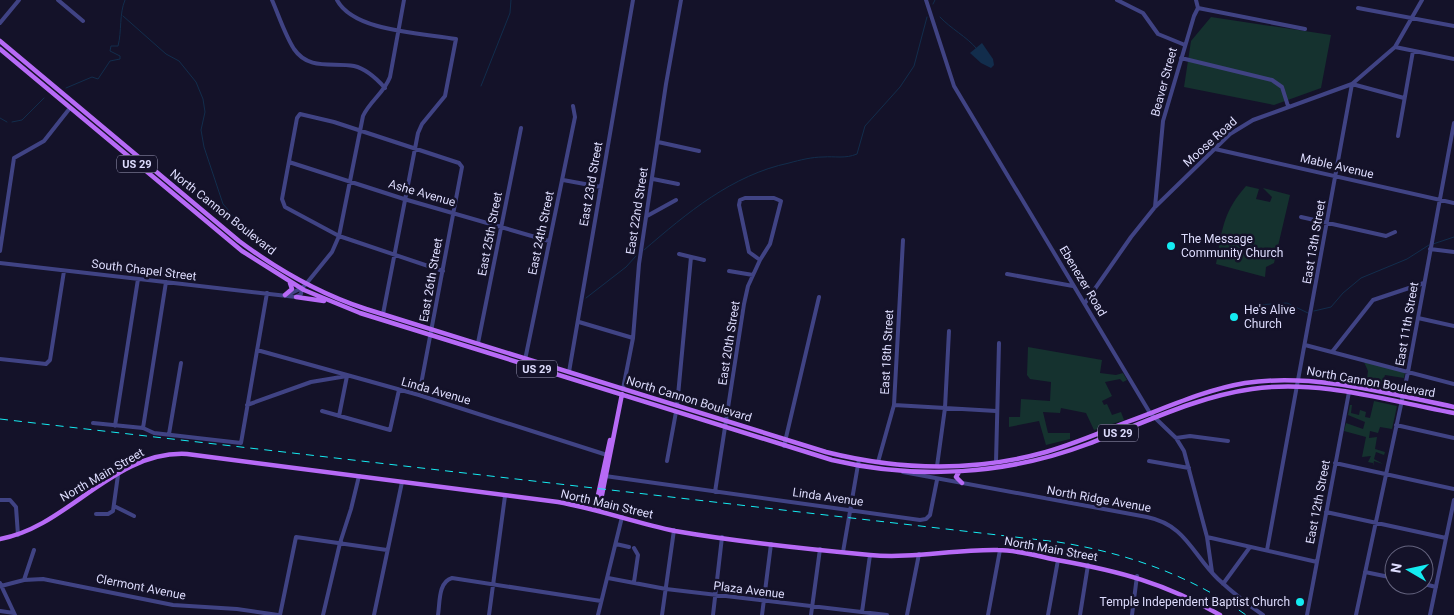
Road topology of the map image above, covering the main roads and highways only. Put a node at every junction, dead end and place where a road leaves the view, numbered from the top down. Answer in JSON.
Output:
{"nodes":[{"id":1,"x":0,"y":41,"type":"edge"},
{"id":2,"x":0,"y":49,"type":"edge"},
{"id":3,"x":289,"y":282,"type":"junction"},
{"id":4,"x":285,"y":295,"type":"road end"},
{"id":5,"x":296,"y":297,"type":"road end"},
{"id":6,"x":336,"y":304,"type":"junction"},
{"id":7,"x":623,"y":389,"type":"junction"},
{"id":8,"x":622,"y":395,"type":"junction"},
{"id":9,"x":1454,"y":407,"type":"edge"},
{"id":10,"x":1454,"y":413,"type":"edge"},
{"id":11,"x":608,"y":455,"type":"junction"},
{"id":12,"x":959,"y":472,"type":"junction"},
{"id":13,"x":962,"y":484,"type":"road end"},
{"id":14,"x":597,"y":510,"type":"junction"},
{"id":15,"x":0,"y":539,"type":"edge"},
{"id":16,"x":1220,"y":615,"type":"edge"}],
"edges":[{"from":1,"to":7,"type":"main road","name":"North Cannon Boulevard","number":"US 29"},
{"from":2,"to":3,"type":"main road","name":"North Cannon Boulevard","number":"US 29"},
{"from":3,"to":4,"type":"main road"},
{"from":3,"to":6,"type":"main road","name":"North Cannon Boulevard","number":"US 29"},
{"from":5,"to":6,"type":"main road"},
{"from":6,"to":8,"type":"main road","name":"North Cannon Boulevard","number":"US 29"},
{"from":7,"to":8,"type":"main road","name":"East 22nd Street"},
{"from":7,"to":9,"type":"main road","name":"North Cannon Boulevard","number":"US 29"},
{"from":8,"to":11,"type":"main road","name":"East 22nd Street"},
{"from":8,"to":12,"type":"main road","name":"North Cannon Boulevard","number":"US 29"},
{"from":10,"to":12,"type":"main road","name":"North Cannon Boulevard","number":"US 29"},
{"from":11,"to":14,"type":"main road","name":"East 22nd Street"},
{"from":11,"to":14,"type":"main road","name":"East 22nd Street"},
{"from":12,"to":13,"type":"main road"},
{"from":14,"to":15,"type":"main road","name":"North Main Street"},
{"from":14,"to":16,"type":"main road","name":"North Main Street"}]}
